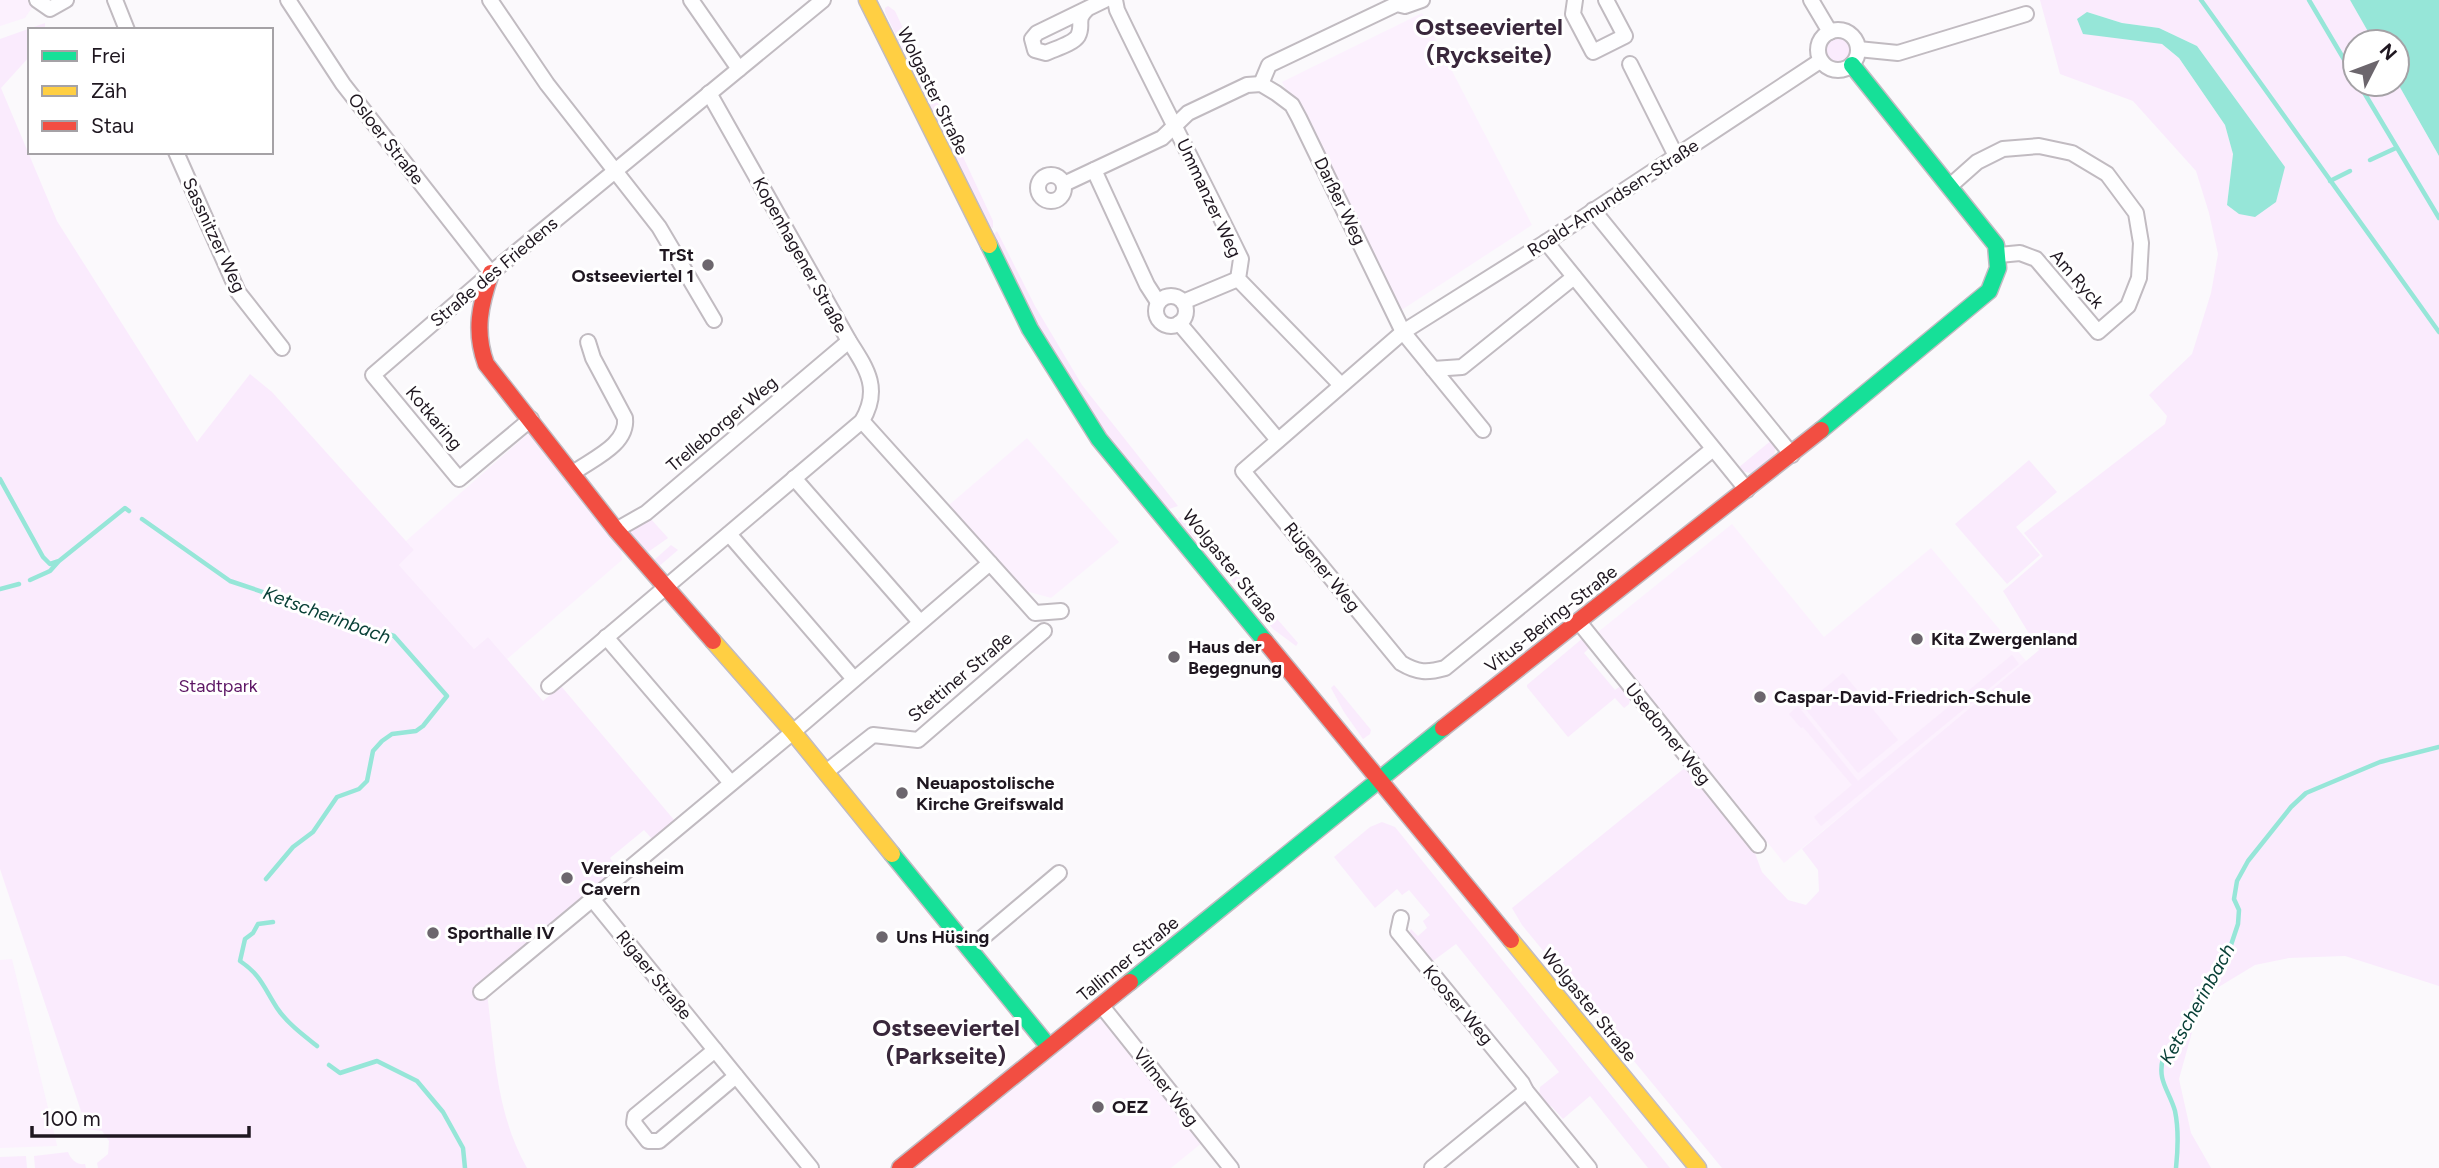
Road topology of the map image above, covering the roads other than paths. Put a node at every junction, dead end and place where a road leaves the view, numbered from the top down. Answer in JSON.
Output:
{"nodes":[{"id":1,"x":37,"y":0,"type":"edge"},
{"id":2,"x":66,"y":0,"type":"edge"},
{"id":3,"x":115,"y":0,"type":"edge"},
{"id":4,"x":288,"y":0,"type":"edge"},
{"id":5,"x":490,"y":0,"type":"edge"},
{"id":6,"x":691,"y":0,"type":"edge"},
{"id":7,"x":823,"y":0,"type":"edge"},
{"id":8,"x":867,"y":0,"type":"edge"},
{"id":9,"x":1105,"y":0,"type":"edge"},
{"id":10,"x":1115,"y":0,"type":"edge"},
{"id":11,"x":1422,"y":0,"type":"edge"},
{"id":12,"x":1575,"y":0,"type":"edge"},
{"id":13,"x":1606,"y":0,"type":"edge"},
{"id":14,"x":1811,"y":0,"type":"edge"},
{"id":15,"x":1397,"y":2,"type":"edge"},
{"id":16,"x":1087,"y":9,"type":"dead end"},
{"id":17,"x":2026,"y":14,"type":"dead end"},
{"id":18,"x":126,"y":28,"type":"edge"},
{"id":19,"x":1830,"y":32,"type":"junction"},
{"id":20,"x":1858,"y":49,"type":"junction"},
{"id":21,"x":1821,"y":61,"type":"junction"},
{"id":22,"x":1630,"y":64,"type":"dead end"},
{"id":23,"x":1852,"y":65,"type":"junction"},
{"id":24,"x":738,"y":69,"type":"junction"},
{"id":25,"x":1261,"y":85,"type":"junction"},
{"id":26,"x":709,"y":93,"type":"junction"},
{"id":27,"x":1175,"y":126,"type":"junction"},
{"id":28,"x":177,"y":154,"type":"edge"},
{"id":29,"x":1676,"y":156,"type":"junction"},
{"id":30,"x":616,"y":170,"type":"junction"},
{"id":31,"x":1094,"y":170,"type":"junction"},
{"id":32,"x":1064,"y":184,"type":"dead end"},
{"id":33,"x":1950,"y":186,"type":"junction"},
{"id":34,"x":1593,"y":210,"type":"junction"},
{"id":35,"x":1546,"y":242,"type":"junction"},
{"id":36,"x":1999,"y":255,"type":"junction"},
{"id":37,"x":491,"y":273,"type":"junction"},
{"id":38,"x":1574,"y":277,"type":"junction"},
{"id":39,"x":1238,"y":279,"type":"junction"},
{"id":40,"x":1158,"y":302,"type":"junction"},
{"id":41,"x":1183,"y":302,"type":"junction"},
{"id":42,"x":714,"y":320,"type":"dead end"},
{"id":43,"x":1180,"y":323,"type":"junction"},
{"id":44,"x":1403,"y":332,"type":"junction"},
{"id":45,"x":849,"y":341,"type":"junction"},
{"id":46,"x":588,"y":342,"type":"dead end"},
{"id":47,"x":282,"y":348,"type":"dead end"},
{"id":48,"x":1433,"y":369,"type":"junction"},
{"id":49,"x":373,"y":375,"type":"joint"},
{"id":50,"x":1341,"y":385,"type":"junction"},
{"id":51,"x":531,"y":419,"type":"junction"},
{"id":52,"x":862,"y":421,"type":"junction"},
{"id":53,"x":1483,"y":430,"type":"dead end"},
{"id":54,"x":1278,"y":440,"type":"junction"},
{"id":55,"x":1713,"y":449,"type":"junction"},
{"id":56,"x":1792,"y":455,"type":"junction"},
{"id":57,"x":1243,"y":471,"type":"joint"},
{"id":58,"x":573,"y":473,"type":"junction"},
{"id":59,"x":794,"y":478,"type":"junction"},
{"id":60,"x":1747,"y":489,"type":"junction"},
{"id":61,"x":616,"y":530,"type":"junction"},
{"id":62,"x":729,"y":534,"type":"junction"},
{"id":63,"x":990,"y":563,"type":"junction"},
{"id":64,"x":666,"y":587,"type":"junction"},
{"id":65,"x":1061,"y":611,"type":"dead end"},
{"id":66,"x":920,"y":622,"type":"junction"},
{"id":67,"x":1579,"y":622,"type":"junction"},
{"id":68,"x":1044,"y":631,"type":"dead end"},
{"id":69,"x":606,"y":637,"type":"junction"},
{"id":70,"x":1401,"y":663,"type":"joint"},
{"id":71,"x":854,"y":679,"type":"junction"},
{"id":72,"x":549,"y":686,"type":"dead end"},
{"id":73,"x":793,"y":732,"type":"junction"},
{"id":74,"x":826,"y":772,"type":"junction"},
{"id":75,"x":1378,"y":779,"type":"junction"},
{"id":76,"x":731,"y":783,"type":"junction"},
{"id":77,"x":1758,"y":845,"type":"dead end"},
{"id":78,"x":1059,"y":873,"type":"dead end"},
{"id":79,"x":593,"y":900,"type":"junction"},
{"id":80,"x":1401,"y":918,"type":"dead end"},
{"id":81,"x":970,"y":949,"type":"junction"},
{"id":82,"x":481,"y":992,"type":"dead end"},
{"id":83,"x":1101,"y":1005,"type":"junction"},
{"id":84,"x":1049,"y":1047,"type":"junction"},
{"id":85,"x":715,"y":1050,"type":"junction"},
{"id":86,"x":736,"y":1076,"type":"junction"},
{"id":87,"x":1526,"y":1091,"type":"junction"},
{"id":88,"x":811,"y":1168,"type":"edge"},
{"id":89,"x":900,"y":1168,"type":"edge"},
{"id":90,"x":1231,"y":1168,"type":"edge"},
{"id":91,"x":1432,"y":1168,"type":"edge"},
{"id":92,"x":1589,"y":1168,"type":"edge"},
{"id":93,"x":1698,"y":1168,"type":"edge"}],
"edges":[{"from":1,"to":2,"type":"street"},
{"from":3,"to":18,"type":"street"},
{"from":4,"to":37,"type":"street","name":"Osloer Straße"},
{"from":5,"to":30,"type":"street"},
{"from":6,"to":24,"type":"street"},
{"from":7,"to":24,"type":"street","name":"Straße des Friedens"},
{"from":8,"to":75,"type":"street","name":"Wolgaster Straße"},
{"from":9,"to":16,"type":"street"},
{"from":10,"to":27,"type":"street"},
{"from":11,"to":15,"type":"street"},
{"from":12,"to":13,"type":"street"},
{"from":14,"to":19,"type":"street"},
{"from":15,"to":25,"type":"street"},
{"from":17,"to":20,"type":"street"},
{"from":19,"to":20,"type":"street"},
{"from":19,"to":21,"type":"street"},
{"from":20,"to":23,"type":"street"},
{"from":21,"to":23,"type":"street"},
{"from":21,"to":29,"type":"street","name":"Roald-Amundsen-Straße"},
{"from":22,"to":29,"type":"street"},
{"from":23,"to":33,"type":"street"},
{"from":24,"to":26,"type":"street","name":"Straße des Friedens"},
{"from":25,"to":27,"type":"street"},
{"from":25,"to":44,"type":"street","name":"Darßer Weg"},
{"from":26,"to":30,"type":"street","name":"Straße des Friedens"},
{"from":26,"to":45,"type":"street","name":"Kopenhagener Straße"},
{"from":27,"to":31,"type":"street","name":"Ummanzer Weg"},
{"from":27,"to":39,"type":"street","name":"Ummanzer Weg"},
{"from":28,"to":47,"type":"street","name":"Sassnitzer Weg"},
{"from":29,"to":34,"type":"street","name":"Roald-Amundsen-Straße"},
{"from":30,"to":37,"type":"street","name":"Straße des Friedens"},
{"from":30,"to":42,"type":"street"},
{"from":31,"to":32,"type":"street","name":"Ummanzer Weg"},
{"from":31,"to":40,"type":"street"},
{"from":33,"to":36,"type":"street"},
{"from":33,"to":36,"type":"street","name":"Am Ryck"},
{"from":34,"to":35,"type":"street","name":"Roald-Amundsen-Straße"},
{"from":34,"to":56,"type":"street"},
{"from":35,"to":38,"type":"street"},
{"from":35,"to":44,"type":"street","name":"Roald-Amundsen-Straße"},
{"from":36,"to":56,"type":"street","name":"Vitus-Bering-Straße"},
{"from":37,"to":49,"type":"street","name":"Straße des Friedens"},
{"from":37,"to":51,"type":"street"},
{"from":38,"to":48,"type":"street"},
{"from":38,"to":55,"type":"street"},
{"from":39,"to":41,"type":"street","name":"Ummanzer Weg"},
{"from":39,"to":50,"type":"street","name":"Ummanzer Weg"},
{"from":40,"to":41,"type":"street","name":"Ummanzer Weg"},
{"from":40,"to":43,"type":"street"},
{"from":41,"to":43,"type":"street"},
{"from":43,"to":54,"type":"street"},
{"from":44,"to":48,"type":"street"},
{"from":44,"to":50,"type":"street","name":"Roald-Amundsen-Straße"},
{"from":45,"to":52,"type":"street","name":"Kopenhagener Straße"},
{"from":45,"to":61,"type":"street","name":"Trelleborger Weg"},
{"from":46,"to":58,"type":"street"},
{"from":48,"to":53,"type":"street"},
{"from":49,"to":51,"type":"street","name":"Kotkaring"},
{"from":50,"to":54,"type":"street","name":"Roald-Amundsen-Straße"},
{"from":51,"to":58,"type":"street"},
{"from":52,"to":59,"type":"street"},
{"from":52,"to":63,"type":"street"},
{"from":54,"to":57,"type":"street","name":"Roald-Amundsen-Straße"},
{"from":55,"to":60,"type":"street"},
{"from":55,"to":70,"type":"street","name":"Vitus-Bering-Straße"},
{"from":56,"to":60,"type":"street","name":"Vitus-Bering-Straße"},
{"from":57,"to":70,"type":"street","name":"Rügener Weg"},
{"from":58,"to":61,"type":"street"},
{"from":59,"to":62,"type":"street"},
{"from":59,"to":66,"type":"street"},
{"from":60,"to":67,"type":"street","name":"Vitus-Bering-Straße"},
{"from":61,"to":64,"type":"street"},
{"from":62,"to":64,"type":"street"},
{"from":62,"to":71,"type":"street"},
{"from":63,"to":65,"type":"street"},
{"from":63,"to":66,"type":"street"},
{"from":64,"to":69,"type":"street"},
{"from":64,"to":73,"type":"street"},
{"from":66,"to":71,"type":"street"},
{"from":67,"to":75,"type":"street","name":"Vitus-Bering-Straße"},
{"from":67,"to":77,"type":"street","name":"Usedomer Weg"},
{"from":68,"to":74,"type":"street","name":"Stettiner Straße"},
{"from":69,"to":72,"type":"street"},
{"from":69,"to":76,"type":"street"},
{"from":71,"to":73,"type":"street"},
{"from":73,"to":74,"type":"street"},
{"from":73,"to":76,"type":"street"},
{"from":74,"to":81,"type":"street"},
{"from":75,"to":83,"type":"street","name":"Tallinner Straße"},
{"from":75,"to":93,"type":"street","name":"Wolgaster Straße"},
{"from":76,"to":79,"type":"street"},
{"from":78,"to":81,"type":"street"},
{"from":79,"to":82,"type":"street"},
{"from":79,"to":85,"type":"street","name":"Rigaer Straße"},
{"from":80,"to":87,"type":"street","name":"Kooser Weg"},
{"from":81,"to":84,"type":"street"},
{"from":83,"to":84,"type":"street","name":"Tallinner Straße"},
{"from":83,"to":90,"type":"street","name":"Vilmer Weg"},
{"from":84,"to":89,"type":"street","name":"Tallinner Straße"},
{"from":85,"to":86,"type":"street","name":"Rigaer Straße"},
{"from":85,"to":86,"type":"street"},
{"from":86,"to":88,"type":"street","name":"Rigaer Straße"},
{"from":87,"to":91,"type":"street"},
{"from":87,"to":92,"type":"street"}]}
